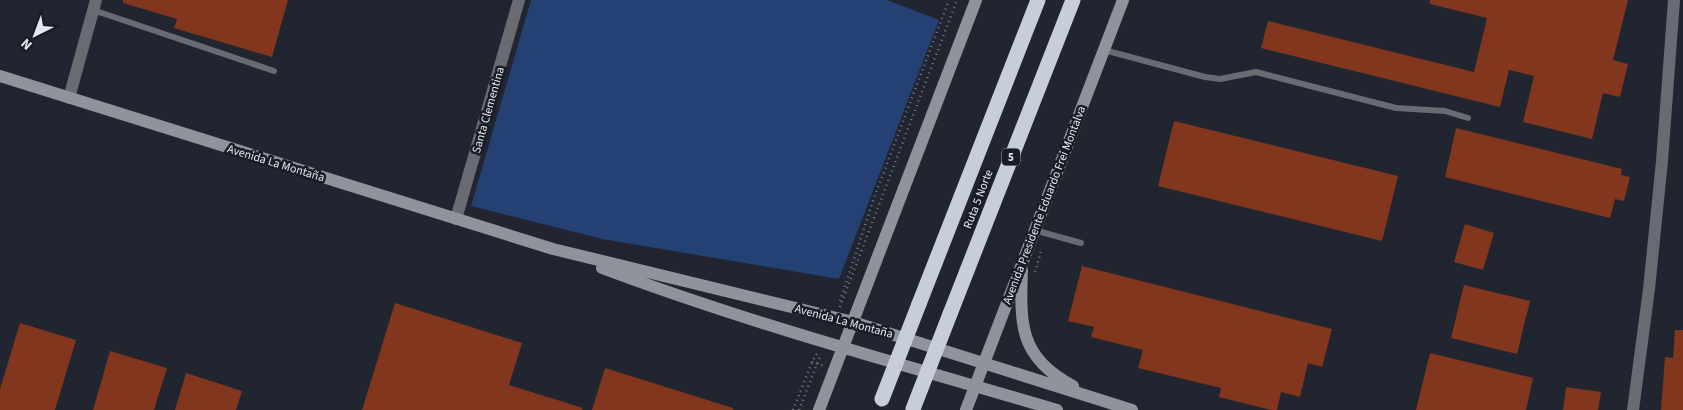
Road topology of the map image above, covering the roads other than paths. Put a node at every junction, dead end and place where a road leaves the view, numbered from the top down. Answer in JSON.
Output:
{"nodes":[{"id":1,"x":520,"y":0,"type":"edge"},
{"id":2,"x":976,"y":0,"type":"edge"},
{"id":3,"x":1038,"y":0,"type":"edge"},
{"id":4,"x":1073,"y":0,"type":"edge"},
{"id":5,"x":1123,"y":0,"type":"edge"},
{"id":6,"x":1674,"y":0,"type":"edge"},
{"id":7,"x":94,"y":5,"type":"edge"},
{"id":8,"x":1104,"y":50,"type":"junction"},
{"id":9,"x":274,"y":71,"type":"dead end"},
{"id":10,"x":0,"y":76,"type":"edge"},
{"id":11,"x":69,"y":98,"type":"junction"},
{"id":12,"x":1468,"y":118,"type":"dead end"},
{"id":13,"x":456,"y":219,"type":"junction"},
{"id":14,"x":1034,"y":230,"type":"junction"},
{"id":15,"x":1081,"y":243,"type":"dead end"},
{"id":16,"x":552,"y":249,"type":"junction"},
{"id":17,"x":1023,"y":260,"type":"junction"},
{"id":18,"x":853,"y":322,"type":"junction"},
{"id":19,"x":843,"y":348,"type":"junction"},
{"id":20,"x":983,"y":362,"type":"junction"},
{"id":21,"x":974,"y":386,"type":"junction"},
{"id":22,"x":1102,"y":401,"type":"junction"},
{"id":23,"x":880,"y":404,"type":"edge"},
{"id":24,"x":912,"y":409,"type":"edge"},
{"id":25,"x":819,"y":410,"type":"edge"},
{"id":26,"x":966,"y":410,"type":"edge"},
{"id":27,"x":1057,"y":410,"type":"edge"},
{"id":28,"x":1132,"y":410,"type":"edge"},
{"id":29,"x":1634,"y":410,"type":"edge"}],
"edges":[{"from":1,"to":13,"type":"street","name":"Santa Clementina"},
{"from":2,"to":18,"type":"main road"},
{"from":3,"to":23,"type":"highway","name":"Ruta 5 Norte","bridge":true},
{"from":4,"to":24,"type":"highway","name":"Ruta 5 Norte","number":"5","bridge":true},
{"from":5,"to":8,"type":"main road","name":"Avenida Presidente Eduardo Frei Montalva"},
{"from":6,"to":29,"type":"street"},
{"from":7,"to":9,"type":"lane"},
{"from":7,"to":11,"type":"street"},
{"from":8,"to":12,"type":"lane"},
{"from":8,"to":14,"type":"main road","name":"Avenida Presidente Eduardo Frei Montalva"},
{"from":10,"to":11,"type":"main road","name":"Avenida La Montaña"},
{"from":11,"to":13,"type":"main road","name":"Avenida La Montaña"},
{"from":13,"to":16,"type":"main road","name":"Avenida La Montaña"},
{"from":14,"to":15,"type":"lane"},
{"from":14,"to":17,"type":"main road","name":"Avenida Presidente Eduardo Frei Montalva"},
{"from":16,"to":18,"type":"main road","name":"Avenida La Montaña"},
{"from":16,"to":19,"type":"main road","name":"Avenida La Montaña"},
{"from":17,"to":20,"type":"main road","name":"Avenida Presidente Eduardo Frei Montalva"},
{"from":17,"to":22,"type":"main road"},
{"from":18,"to":19,"type":"main road"},
{"from":18,"to":20,"type":"main road","name":"Avenida La Montaña"},
{"from":19,"to":21,"type":"main road","name":"Avenida La Montaña"},
{"from":19,"to":25,"type":"main road"},
{"from":20,"to":21,"type":"main road","name":"Avenida Presidente Eduardo Frei Montalva"},
{"from":20,"to":22,"type":"main road","name":"Avenida La Montaña"},
{"from":21,"to":26,"type":"main road","name":"Avenida Presidente Eduardo Frei Montalva"},
{"from":21,"to":27,"type":"main road","name":"Avenida La Montaña"},
{"from":22,"to":28,"type":"main road","name":"Avenida La Montaña"}]}
